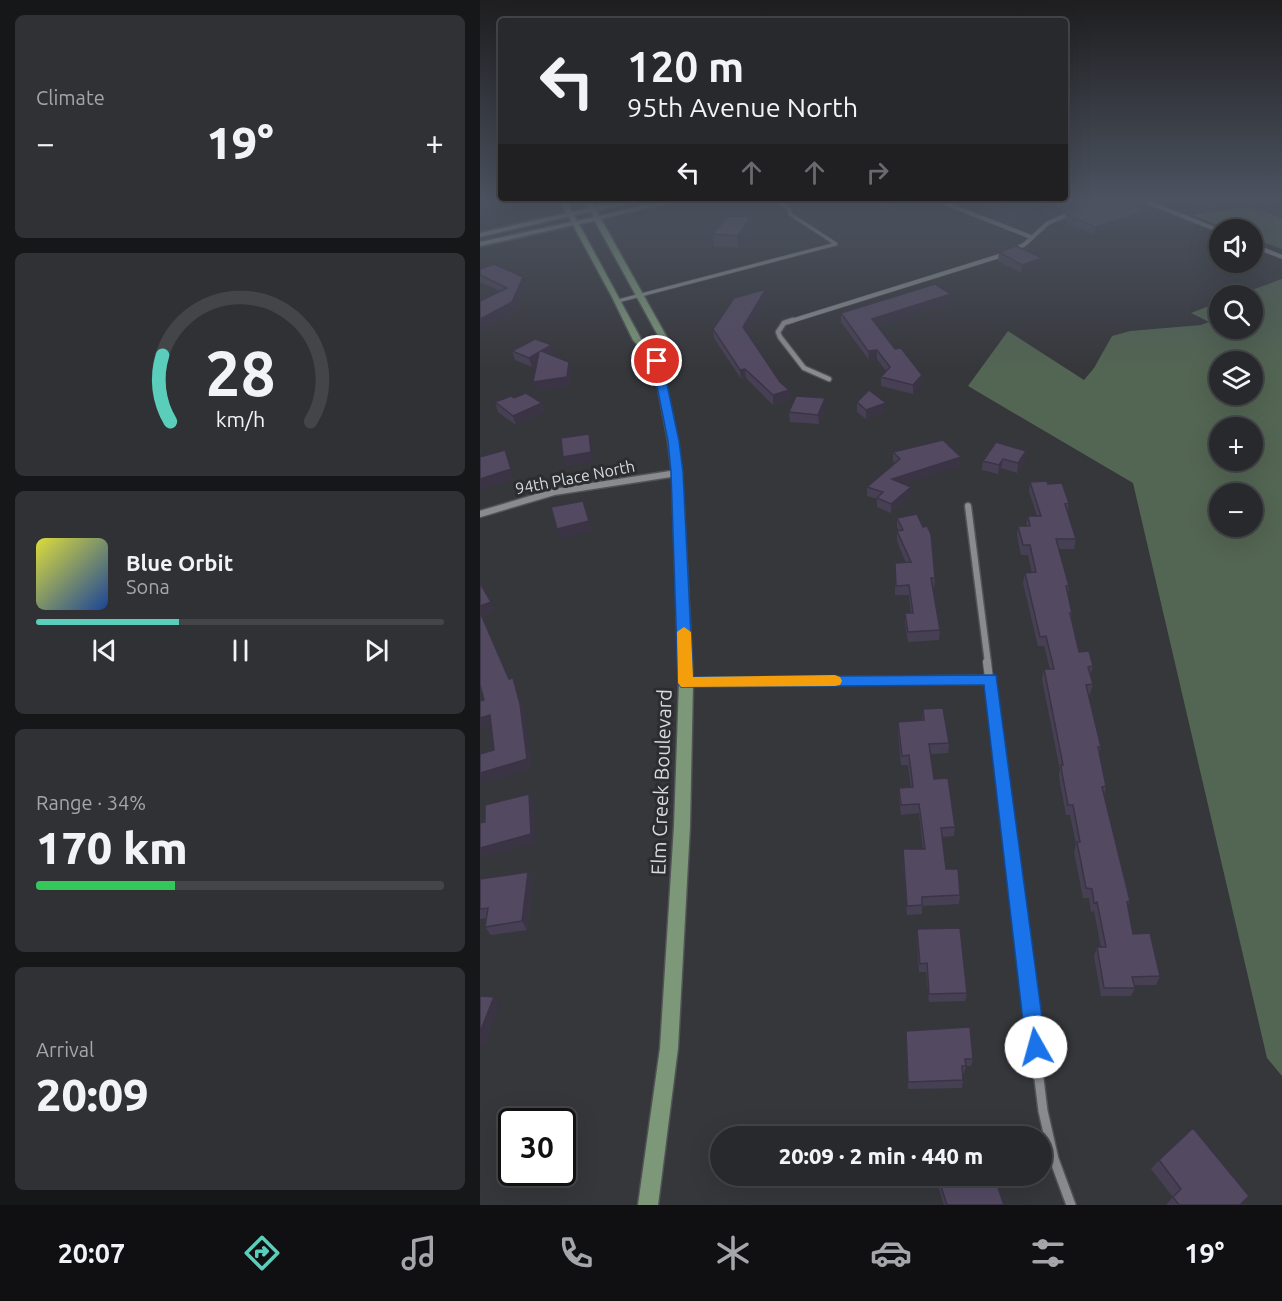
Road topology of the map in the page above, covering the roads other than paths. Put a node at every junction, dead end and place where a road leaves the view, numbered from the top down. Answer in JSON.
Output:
{"nodes":[{"id":1,"x":594,"y":257,"type":"edge"},
{"id":2,"x":618,"y":257,"type":"edge"},
{"id":3,"x":786,"y":257,"type":"edge"},
{"id":4,"x":997,"y":257,"type":"edge"},
{"id":5,"x":640,"y":296,"type":"junction"},
{"id":6,"x":618,"y":301,"type":"junction"},
{"id":7,"x":657,"y":361,"type":"junction"},
{"id":8,"x":829,"y":379,"type":"dead end"},
{"id":9,"x":677,"y":472,"type":"junction"},
{"id":10,"x":968,"y":506,"type":"dead end"},
{"id":11,"x":480,"y":514,"type":"edge"},
{"id":12,"x":991,"y":679,"type":"junction"},
{"id":13,"x":686,"y":683,"type":"junction"},
{"id":14,"x":648,"y":1205,"type":"edge"},
{"id":15,"x":1071,"y":1205,"type":"edge"}],
"edges":[{"from":1,"to":6,"type":"main road"},
{"from":2,"to":5,"type":"main road","name":"Elm Creek Boulevard"},
{"from":3,"to":5,"type":"lane"},
{"from":4,"to":8,"type":"street"},
{"from":5,"to":6,"type":"lane"},
{"from":5,"to":7,"type":"main road","name":"Elm Creek Boulevard"},
{"from":6,"to":7,"type":"main road"},
{"from":7,"to":9,"type":"main road","name":"Elm Creek Boulevard"},
{"from":9,"to":11,"type":"street","name":"94th Place North"},
{"from":9,"to":13,"type":"main road","name":"Elm Creek Boulevard"},
{"from":10,"to":12,"type":"street"},
{"from":12,"to":13,"type":"street"},
{"from":12,"to":15,"type":"street"},
{"from":13,"to":14,"type":"main road","name":"Elm Creek Boulevard"}]}
